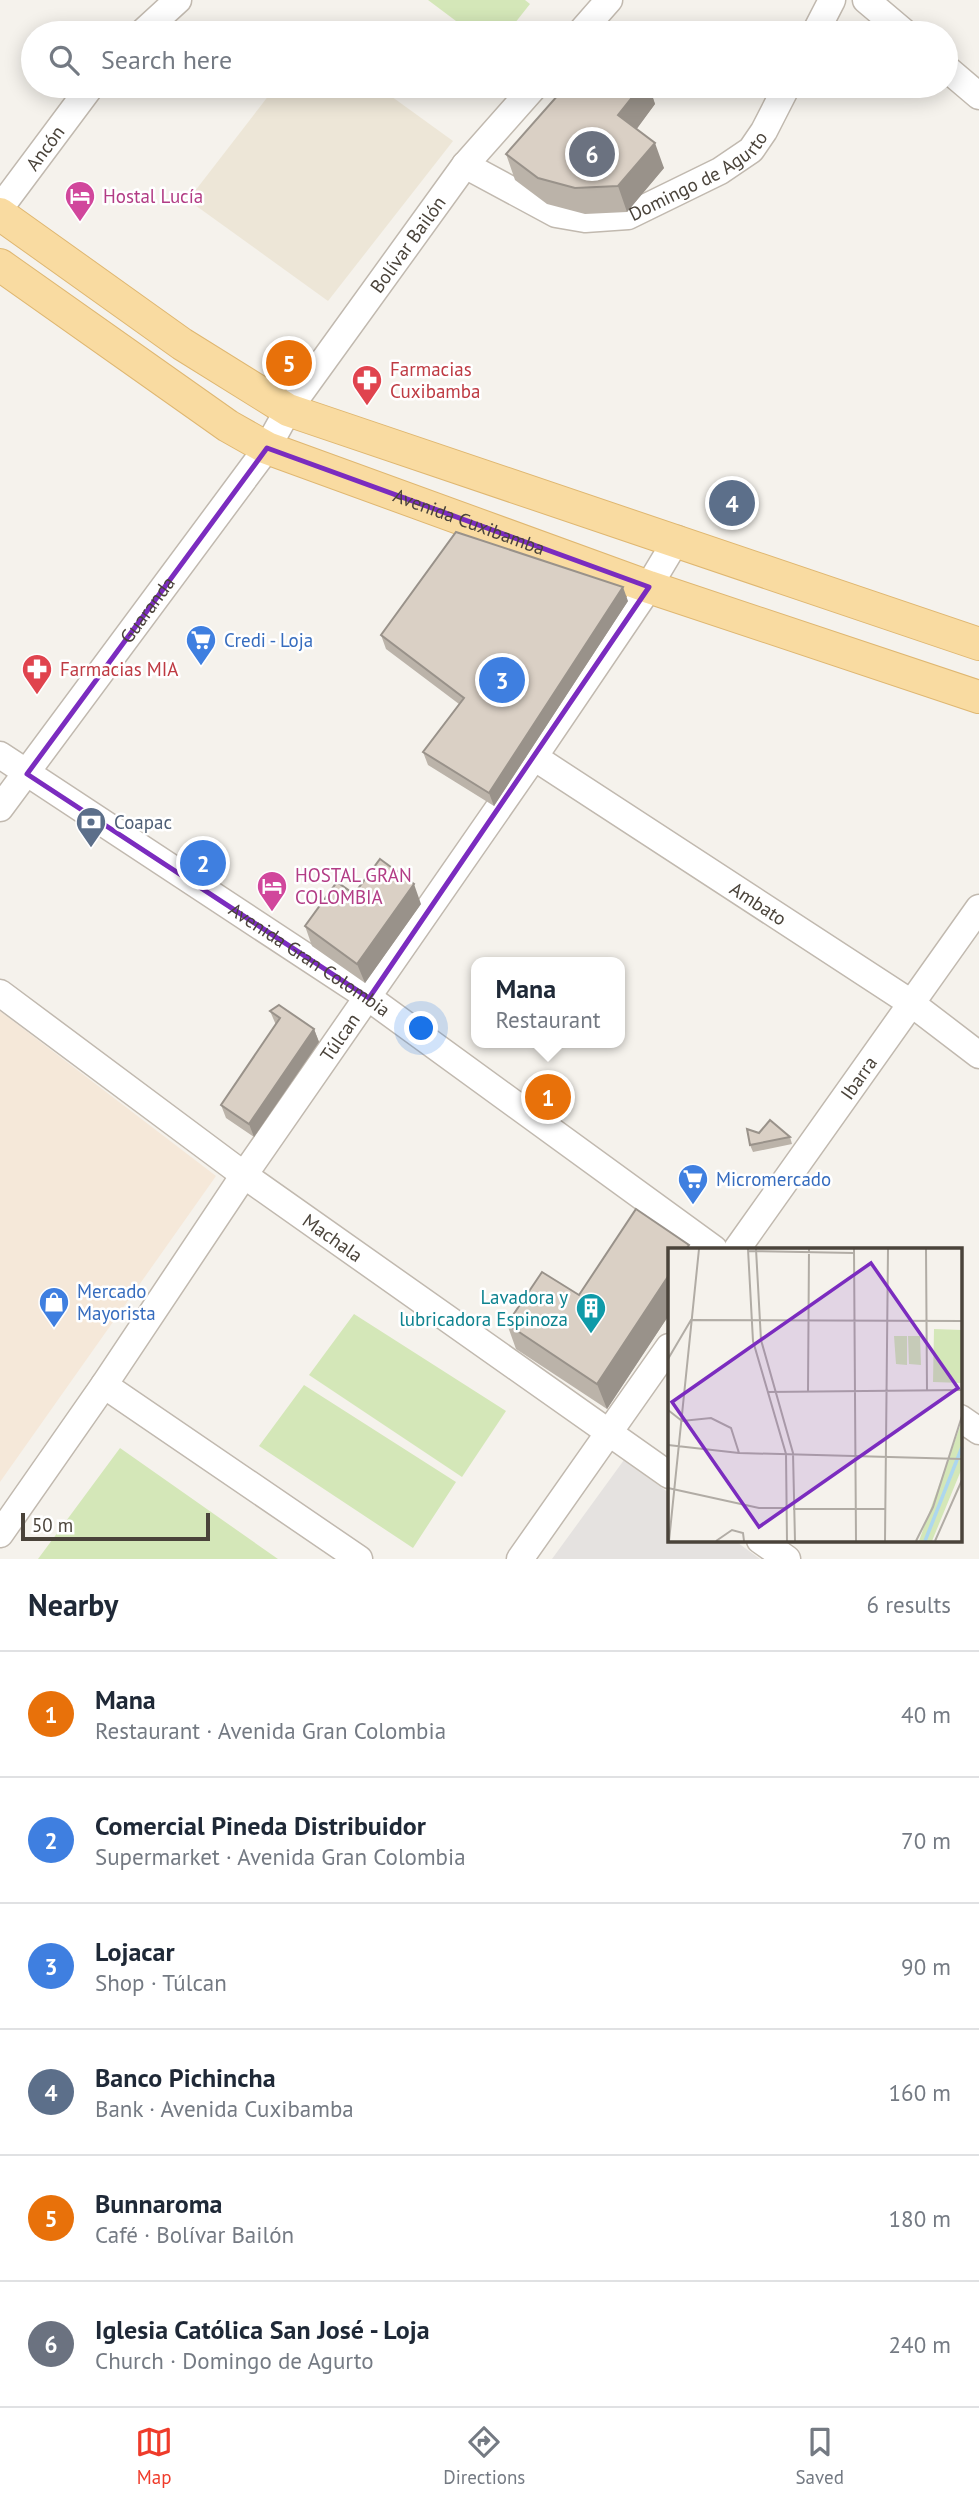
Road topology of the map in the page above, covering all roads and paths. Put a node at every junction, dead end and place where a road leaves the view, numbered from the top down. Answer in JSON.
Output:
{"nodes":[{"id":1,"x":178,"y":0,"type":"edge"},
{"id":2,"x":609,"y":0,"type":"edge"},
{"id":3,"x":832,"y":0,"type":"edge"},
{"id":4,"x":866,"y":0,"type":"edge"},
{"id":5,"x":155,"y":21,"type":"edge"},
{"id":6,"x":591,"y":21,"type":"edge"},
{"id":7,"x":821,"y":21,"type":"edge"},
{"id":8,"x":891,"y":21,"type":"edge"},
{"id":9,"x":958,"y":78,"type":"edge"},
{"id":10,"x":979,"y":96,"type":"edge"},
{"id":11,"x":82,"y":98,"type":"edge"},
{"id":12,"x":524,"y":98,"type":"edge"},
{"id":13,"x":782,"y":98,"type":"edge"},
{"id":14,"x":465,"y":165,"type":"junction"},
{"id":15,"x":0,"y":208,"type":"edge"},
{"id":16,"x":0,"y":214,"type":"edge"},
{"id":17,"x":56,"y":254,"type":"junction"},
{"id":18,"x":0,"y":265,"type":"edge"},
{"id":19,"x":31,"y":289,"type":"junction"},
{"id":20,"x":288,"y":410,"type":"junction"},
{"id":21,"x":267,"y":448,"type":"junction"},
{"id":22,"x":677,"y":540,"type":"junction"},
{"id":23,"x":649,"y":587,"type":"junction"},
{"id":24,"x":979,"y":643,"type":"edge"},
{"id":25,"x":979,"y":697,"type":"edge"},
{"id":26,"x":0,"y":755,"type":"edge"},
{"id":27,"x":534,"y":757,"type":"junction"},
{"id":28,"x":27,"y":774,"type":"junction"},
{"id":29,"x":0,"y":808,"type":"edge"},
{"id":30,"x":979,"y":908,"type":"edge"},
{"id":31,"x":0,"y":993,"type":"edge"},
{"id":32,"x":369,"y":998,"type":"junction"},
{"id":33,"x":911,"y":1003,"type":"junction"},
{"id":34,"x":979,"y":1055,"type":"edge"},
{"id":35,"x":244,"y":1175,"type":"junction"},
{"id":36,"x":713,"y":1248,"type":"edge"},
{"id":37,"x":738,"y":1248,"type":"edge"},
{"id":38,"x":668,"y":1348,"type":"edge"},
{"id":39,"x":104,"y":1385,"type":"junction"},
{"id":40,"x":962,"y":1419,"type":"edge"},
{"id":41,"x":979,"y":1431,"type":"edge"},
{"id":42,"x":610,"y":1433,"type":"junction"},
{"id":43,"x":668,"y":1474,"type":"edge"},
{"id":44,"x":0,"y":1534,"type":"edge"},
{"id":45,"x":763,"y":1542,"type":"edge"},
{"id":46,"x":359,"y":1559,"type":"edge"},
{"id":47,"x":520,"y":1559,"type":"edge"},
{"id":48,"x":787,"y":1559,"type":"edge"}],
"edges":[{"from":1,"to":5,"type":"street"},
{"from":2,"to":6,"type":"street"},
{"from":3,"to":7,"type":"street"},
{"from":4,"to":8,"type":"street"},
{"from":9,"to":10,"type":"street"},
{"from":11,"to":15,"type":"street","name":"Ancón"},
{"from":12,"to":14,"type":"street","name":"Bolívar Bailón"},
{"from":13,"to":14,"type":"street","name":"Domingo de Agurto"},
{"from":14,"to":20,"type":"street","name":"Bolívar Bailón"},
{"from":16,"to":17,"type":"main road"},
{"from":17,"to":19,"type":"main road"},
{"from":17,"to":20,"type":"main road"},
{"from":18,"to":19,"type":"main road","name":"Avenida Cuxibamba"},
{"from":19,"to":21,"type":"main road","name":"Avenida Cuxibamba"},
{"from":20,"to":21,"type":"street","name":"Guaranda"},
{"from":20,"to":22,"type":"main road"},
{"from":21,"to":23,"type":"main road","name":"Avenida Cuxibamba"},
{"from":21,"to":28,"type":"street","name":"Guaranda"},
{"from":22,"to":23,"type":"street","name":"Túlcan"},
{"from":22,"to":24,"type":"main road"},
{"from":23,"to":25,"type":"main road","name":"Avenida Cuxibamba"},
{"from":23,"to":27,"type":"street","name":"Túlcan"},
{"from":26,"to":28,"type":"street","name":"Avenida Gran Colombia"},
{"from":27,"to":32,"type":"street","name":"Túlcan"},
{"from":27,"to":33,"type":"street","name":"Ambato"},
{"from":28,"to":29,"type":"street","name":"Guaranda"},
{"from":28,"to":32,"type":"street","name":"Avenida Gran Colombia"},
{"from":30,"to":33,"type":"street","name":"Ibarra"},
{"from":31,"to":35,"type":"street","name":"Machala"},
{"from":32,"to":35,"type":"street","name":"Túlcan"},
{"from":32,"to":36,"type":"street","name":"Avenida Gran Colombia"},
{"from":33,"to":34,"type":"street","name":"Ambato"},
{"from":33,"to":37,"type":"street","name":"Ibarra"},
{"from":35,"to":39,"type":"street","name":"Túlcan"},
{"from":35,"to":42,"type":"street","name":"Machala"},
{"from":38,"to":42,"type":"street"},
{"from":39,"to":44,"type":"street","name":"Túlcan"},
{"from":39,"to":46,"type":"street"},
{"from":40,"to":41,"type":"street"},
{"from":42,"to":43,"type":"street","name":"Machala"},
{"from":42,"to":47,"type":"street"},
{"from":45,"to":48,"type":"street"}]}
